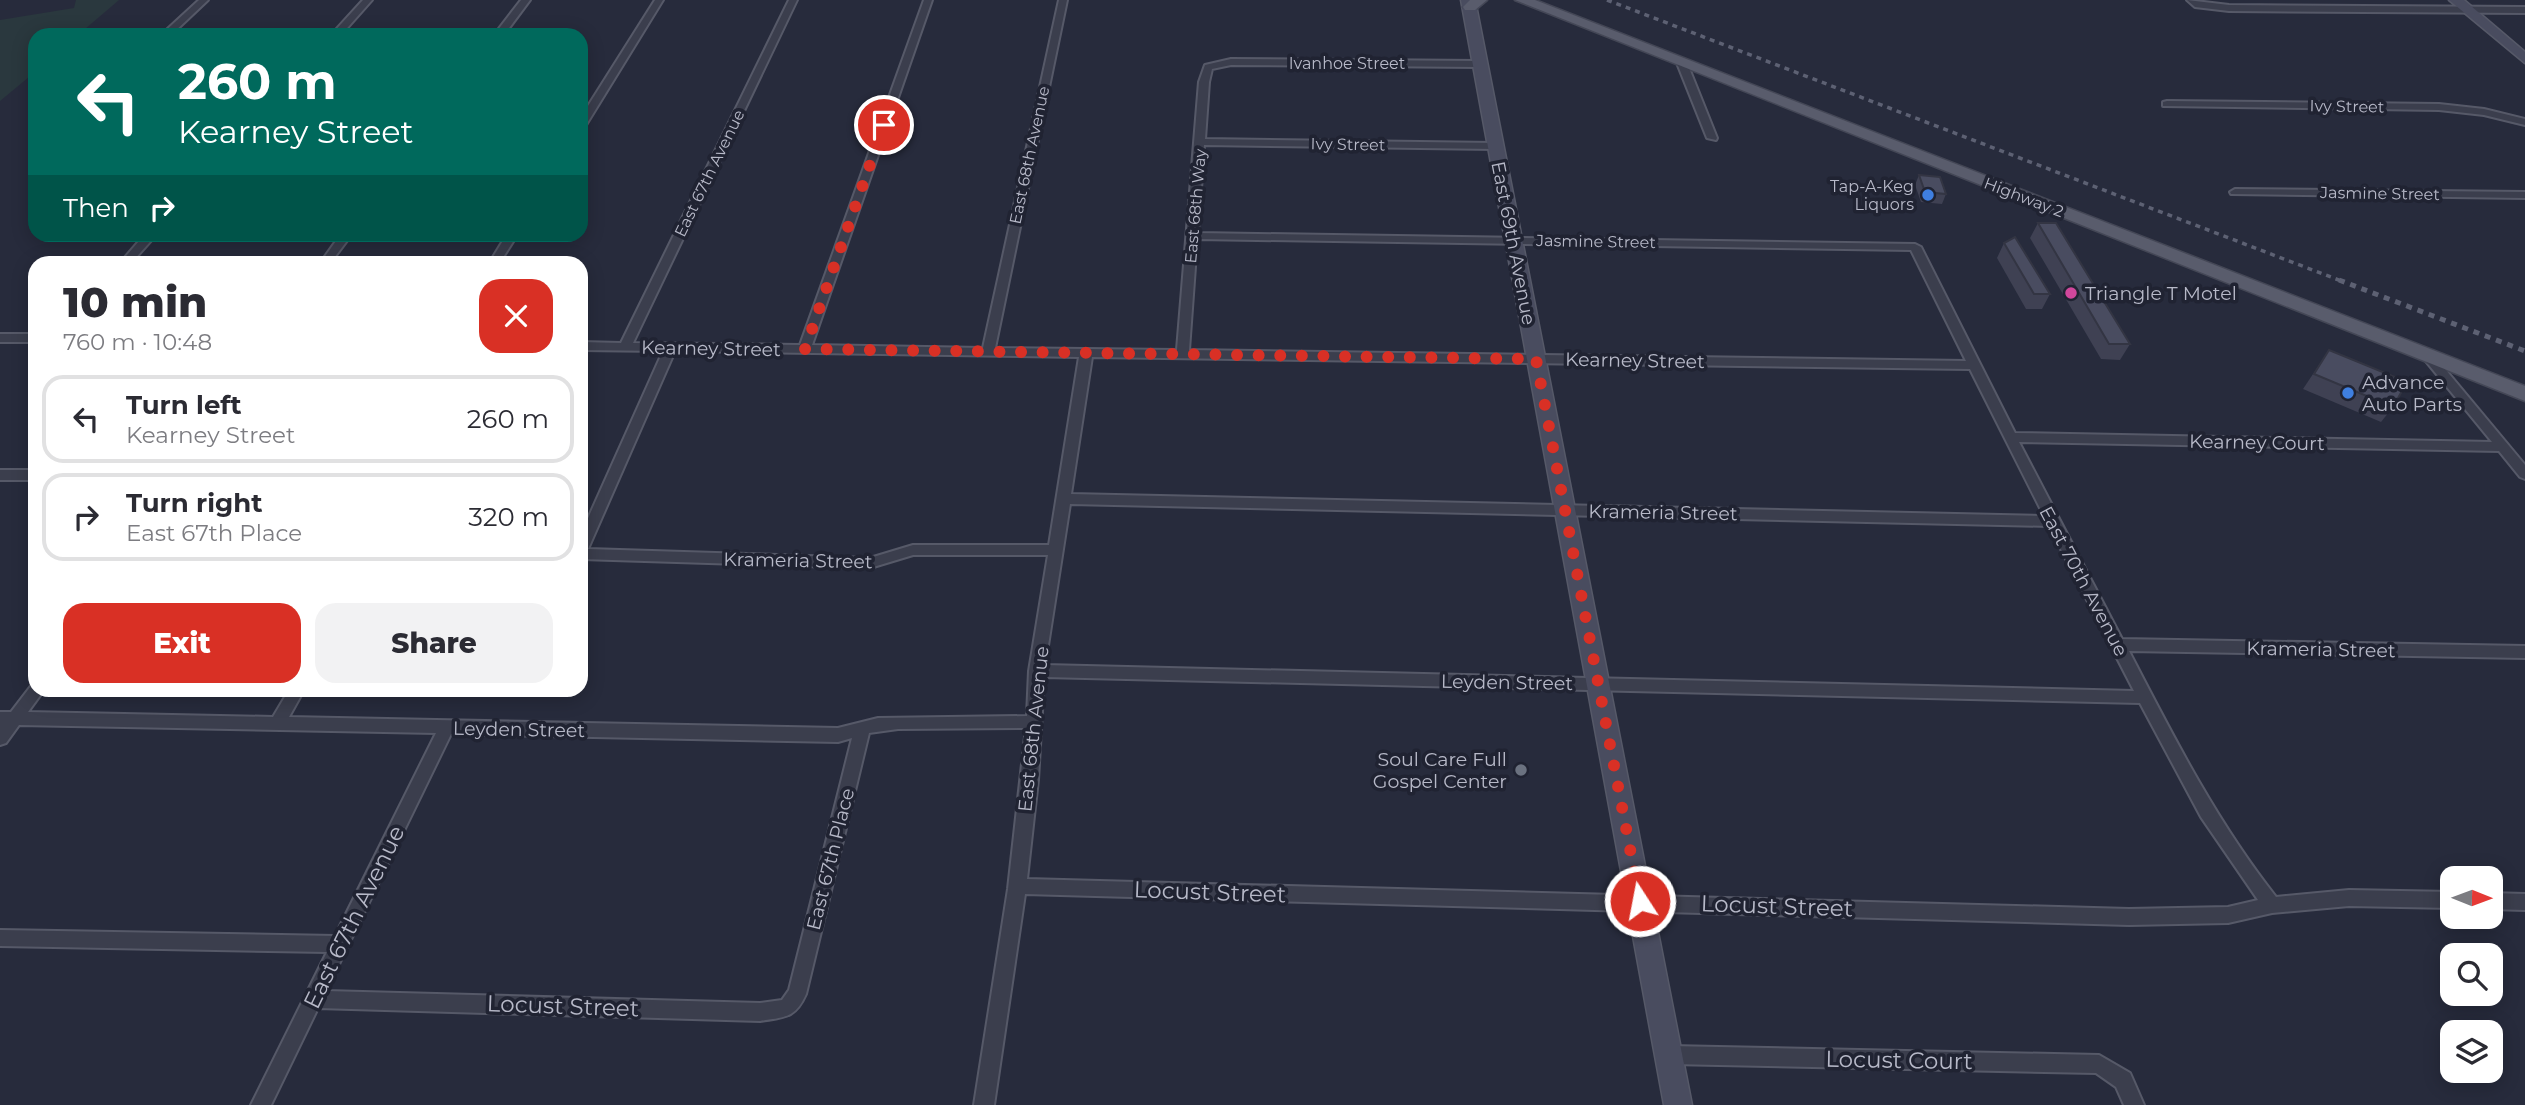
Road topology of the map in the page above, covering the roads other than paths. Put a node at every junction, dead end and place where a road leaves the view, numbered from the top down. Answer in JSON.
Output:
{"nodes":[{"id":1,"x":204,"y":0,"type":"edge"},
{"id":2,"x":368,"y":0,"type":"edge"},
{"id":3,"x":526,"y":0,"type":"edge"},
{"id":4,"x":659,"y":0,"type":"edge"},
{"id":5,"x":793,"y":0,"type":"edge"},
{"id":6,"x":928,"y":0,"type":"edge"},
{"id":7,"x":1063,"y":0,"type":"edge"},
{"id":8,"x":1522,"y":0,"type":"edge"},
{"id":9,"x":1473,"y":2,"type":"edge"},
{"id":10,"x":2195,"y":3,"type":"edge"},
{"id":11,"x":2462,"y":5,"type":"edge"},
{"id":12,"x":2525,"y":10,"type":"edge"},
{"id":13,"x":174,"y":28,"type":"edge"},
{"id":14,"x":342,"y":28,"type":"edge"},
{"id":15,"x":504,"y":28,"type":"edge"},
{"id":16,"x":2525,"y":59,"type":"edge"},
{"id":17,"x":1682,"y":63,"type":"junction"},
{"id":18,"x":1215,"y":64,"type":"joint"},
{"id":19,"x":1479,"y":64,"type":"junction"},
{"id":20,"x":2167,"y":104,"type":"dead end"},
{"id":21,"x":588,"y":114,"type":"edge"},
{"id":22,"x":2525,"y":122,"type":"edge"},
{"id":23,"x":1712,"y":138,"type":"dead end"},
{"id":24,"x":1201,"y":142,"type":"junction"},
{"id":25,"x":1495,"y":146,"type":"junction"},
{"id":26,"x":2235,"y":192,"type":"dead end"},
{"id":27,"x":2525,"y":195,"type":"edge"},
{"id":28,"x":1192,"y":236,"type":"junction"},
{"id":29,"x":1513,"y":240,"type":"junction"},
{"id":30,"x":145,"y":242,"type":"edge"},
{"id":31,"x":1915,"y":247,"type":"joint"},
{"id":32,"x":132,"y":256,"type":"edge"},
{"id":33,"x":0,"y":338,"type":"edge"},
{"id":34,"x":28,"y":338,"type":"edge"},
{"id":35,"x":588,"y":346,"type":"edge"},
{"id":36,"x":625,"y":346,"type":"junction"},
{"id":37,"x":671,"y":347,"type":"junction"},
{"id":38,"x":805,"y":349,"type":"junction"},
{"id":39,"x":988,"y":351,"type":"junction"},
{"id":40,"x":1086,"y":353,"type":"junction"},
{"id":41,"x":1183,"y":354,"type":"junction"},
{"id":42,"x":2426,"y":355,"type":"junction"},
{"id":43,"x":1536,"y":359,"type":"junction"},
{"id":44,"x":1975,"y":365,"type":"junction"},
{"id":45,"x":2525,"y":394,"type":"edge"},
{"id":46,"x":2010,"y":437,"type":"junction"},
{"id":47,"x":2503,"y":447,"type":"junction"},
{"id":48,"x":2525,"y":474,"type":"edge"},
{"id":49,"x":0,"y":475,"type":"edge"},
{"id":50,"x":28,"y":475,"type":"edge"},
{"id":51,"x":1063,"y":499,"type":"junction"},
{"id":52,"x":1566,"y":510,"type":"junction"},
{"id":53,"x":2052,"y":521,"type":"junction"},
{"id":54,"x":588,"y":536,"type":"edge"},
{"id":55,"x":1055,"y":550,"type":"junction"},
{"id":56,"x":588,"y":552,"type":"edge"},
{"id":57,"x":2118,"y":645,"type":"junction"},
{"id":58,"x":2525,"y":652,"type":"edge"},
{"id":59,"x":1037,"y":671,"type":"junction"},
{"id":60,"x":1598,"y":685,"type":"junction"},
{"id":61,"x":29,"y":697,"type":"edge"},
{"id":62,"x":293,"y":697,"type":"edge"},
{"id":63,"x":2145,"y":697,"type":"junction"},
{"id":64,"x":7,"y":719,"type":"edge"},
{"id":65,"x":1035,"y":722,"type":"junction"},
{"id":66,"x":276,"y":724,"type":"junction"},
{"id":67,"x":446,"y":728,"type":"junction"},
{"id":68,"x":862,"y":730,"type":"junction"},
{"id":69,"x":0,"y":738,"type":"edge"},
{"id":70,"x":1017,"y":886,"type":"junction"},
{"id":71,"x":2440,"y":900,"type":"edge"},
{"id":72,"x":1640,"y":901,"type":"junction"},
{"id":73,"x":2503,"y":901,"type":"edge"},
{"id":74,"x":2525,"y":902,"type":"edge"},
{"id":75,"x":2272,"y":905,"type":"junction"},
{"id":76,"x":0,"y":938,"type":"edge"},
{"id":77,"x":340,"y":944,"type":"junction"},
{"id":78,"x":798,"y":988,"type":"joint"},
{"id":79,"x":314,"y":999,"type":"junction"},
{"id":80,"x":1670,"y":1055,"type":"junction"},
{"id":81,"x":261,"y":1105,"type":"edge"},
{"id":82,"x":984,"y":1105,"type":"edge"},
{"id":83,"x":1678,"y":1105,"type":"edge"},
{"id":84,"x":2134,"y":1105,"type":"edge"}],
"edges":[{"from":1,"to":13,"type":"street"},
{"from":2,"to":14,"type":"street"},
{"from":3,"to":15,"type":"street"},
{"from":4,"to":21,"type":"street"},
{"from":5,"to":36,"type":"street","name":"East 67th Avenue"},
{"from":6,"to":38,"type":"street"},
{"from":7,"to":39,"type":"street","name":"East 68th Avenue"},
{"from":8,"to":17,"type":"main road","name":"Highway 2"},
{"from":9,"to":19,"type":"street","name":"East 69th Avenue"},
{"from":10,"to":11,"type":"street"},
{"from":11,"to":12,"type":"street"},
{"from":11,"to":16,"type":"street"},
{"from":17,"to":23,"type":"street"},
{"from":17,"to":42,"type":"main road","name":"Highway 2"},
{"from":18,"to":19,"type":"street","name":"Ivanhoe Street"},
{"from":18,"to":24,"type":"street","name":"East 68th Way"},
{"from":19,"to":25,"type":"street","name":"East 69th Avenue"},
{"from":20,"to":22,"type":"street","name":"Ivy Street"},
{"from":24,"to":25,"type":"street","name":"Ivy Street"},
{"from":24,"to":28,"type":"street","name":"East 68th Way"},
{"from":25,"to":29,"type":"street","name":"East 69th Avenue"},
{"from":26,"to":27,"type":"street","name":"Jasmine Street"},
{"from":28,"to":29,"type":"street","name":"Jasmine Street"},
{"from":28,"to":41,"type":"street","name":"East 68th Way"},
{"from":29,"to":31,"type":"street","name":"Jasmine Street"},
{"from":29,"to":43,"type":"street","name":"East 69th Avenue"},
{"from":30,"to":32,"type":"street"},
{"from":31,"to":44,"type":"street","name":"East 70th Avenue"},
{"from":33,"to":34,"type":"street"},
{"from":35,"to":36,"type":"street","name":"Kearney Street"},
{"from":36,"to":37,"type":"street","name":"Kearney Street"},
{"from":37,"to":38,"type":"street","name":"Kearney Street"},
{"from":37,"to":54,"type":"street"},
{"from":38,"to":39,"type":"street","name":"Kearney Street"},
{"from":39,"to":40,"type":"street","name":"Kearney Street"},
{"from":40,"to":41,"type":"street","name":"Kearney Street"},
{"from":40,"to":51,"type":"street","name":"East 68th Avenue"},
{"from":41,"to":43,"type":"street","name":"Kearney Street"},
{"from":42,"to":45,"type":"main road","name":"Highway 2"},
{"from":42,"to":47,"type":"street"},
{"from":43,"to":44,"type":"street","name":"Kearney Street"},
{"from":43,"to":52,"type":"street","name":"East 69th Avenue"},
{"from":44,"to":46,"type":"street","name":"East 70th Avenue"},
{"from":46,"to":47,"type":"street","name":"Kearney Court"},
{"from":46,"to":53,"type":"street","name":"East 70th Avenue"},
{"from":47,"to":48,"type":"street"},
{"from":49,"to":50,"type":"street"},
{"from":51,"to":52,"type":"street","name":"Krameria Street"},
{"from":51,"to":55,"type":"street","name":"East 68th Avenue"},
{"from":52,"to":53,"type":"street","name":"Krameria Street"},
{"from":52,"to":60,"type":"street","name":"East 69th Avenue"},
{"from":53,"to":57,"type":"street","name":"East 70th Avenue"},
{"from":55,"to":56,"type":"street","name":"Krameria Street"},
{"from":55,"to":59,"type":"street","name":"East 68th Avenue"},
{"from":57,"to":58,"type":"street","name":"Krameria Street"},
{"from":57,"to":63,"type":"street","name":"East 70th Avenue"},
{"from":59,"to":60,"type":"street","name":"Leyden Street"},
{"from":59,"to":65,"type":"street","name":"East 68th Avenue"},
{"from":60,"to":63,"type":"street","name":"Leyden Street"},
{"from":60,"to":72,"type":"street","name":"East 69th Avenue"},
{"from":61,"to":64,"type":"street"},
{"from":62,"to":66,"type":"street"},
{"from":63,"to":75,"type":"street","name":"East 70th Avenue"},
{"from":64,"to":66,"type":"street","name":"Leyden Street"},
{"from":64,"to":69,"type":"street"},
{"from":65,"to":68,"type":"street","name":"Leyden Street"},
{"from":65,"to":70,"type":"street","name":"East 68th Avenue"},
{"from":66,"to":67,"type":"street","name":"Leyden Street"},
{"from":67,"to":68,"type":"street","name":"Leyden Street"},
{"from":67,"to":77,"type":"street","name":"East 67th Avenue"},
{"from":68,"to":78,"type":"street","name":"East 67th Place"},
{"from":70,"to":72,"type":"street","name":"Locust Street"},
{"from":70,"to":82,"type":"street","name":"East 68th Avenue"},
{"from":71,"to":75,"type":"street","name":"Locust Street"},
{"from":72,"to":75,"type":"street","name":"Locust Street"},
{"from":72,"to":80,"type":"street","name":"East 69th Avenue"},
{"from":73,"to":74,"type":"street"},
{"from":76,"to":77,"type":"street"},
{"from":77,"to":79,"type":"street","name":"East 67th Avenue"},
{"from":78,"to":79,"type":"street","name":"Locust Street"},
{"from":79,"to":81,"type":"street","name":"East 67th Avenue"},
{"from":80,"to":83,"type":"street","name":"East 69th Avenue"},
{"from":80,"to":84,"type":"street","name":"Locust Court"}]}
